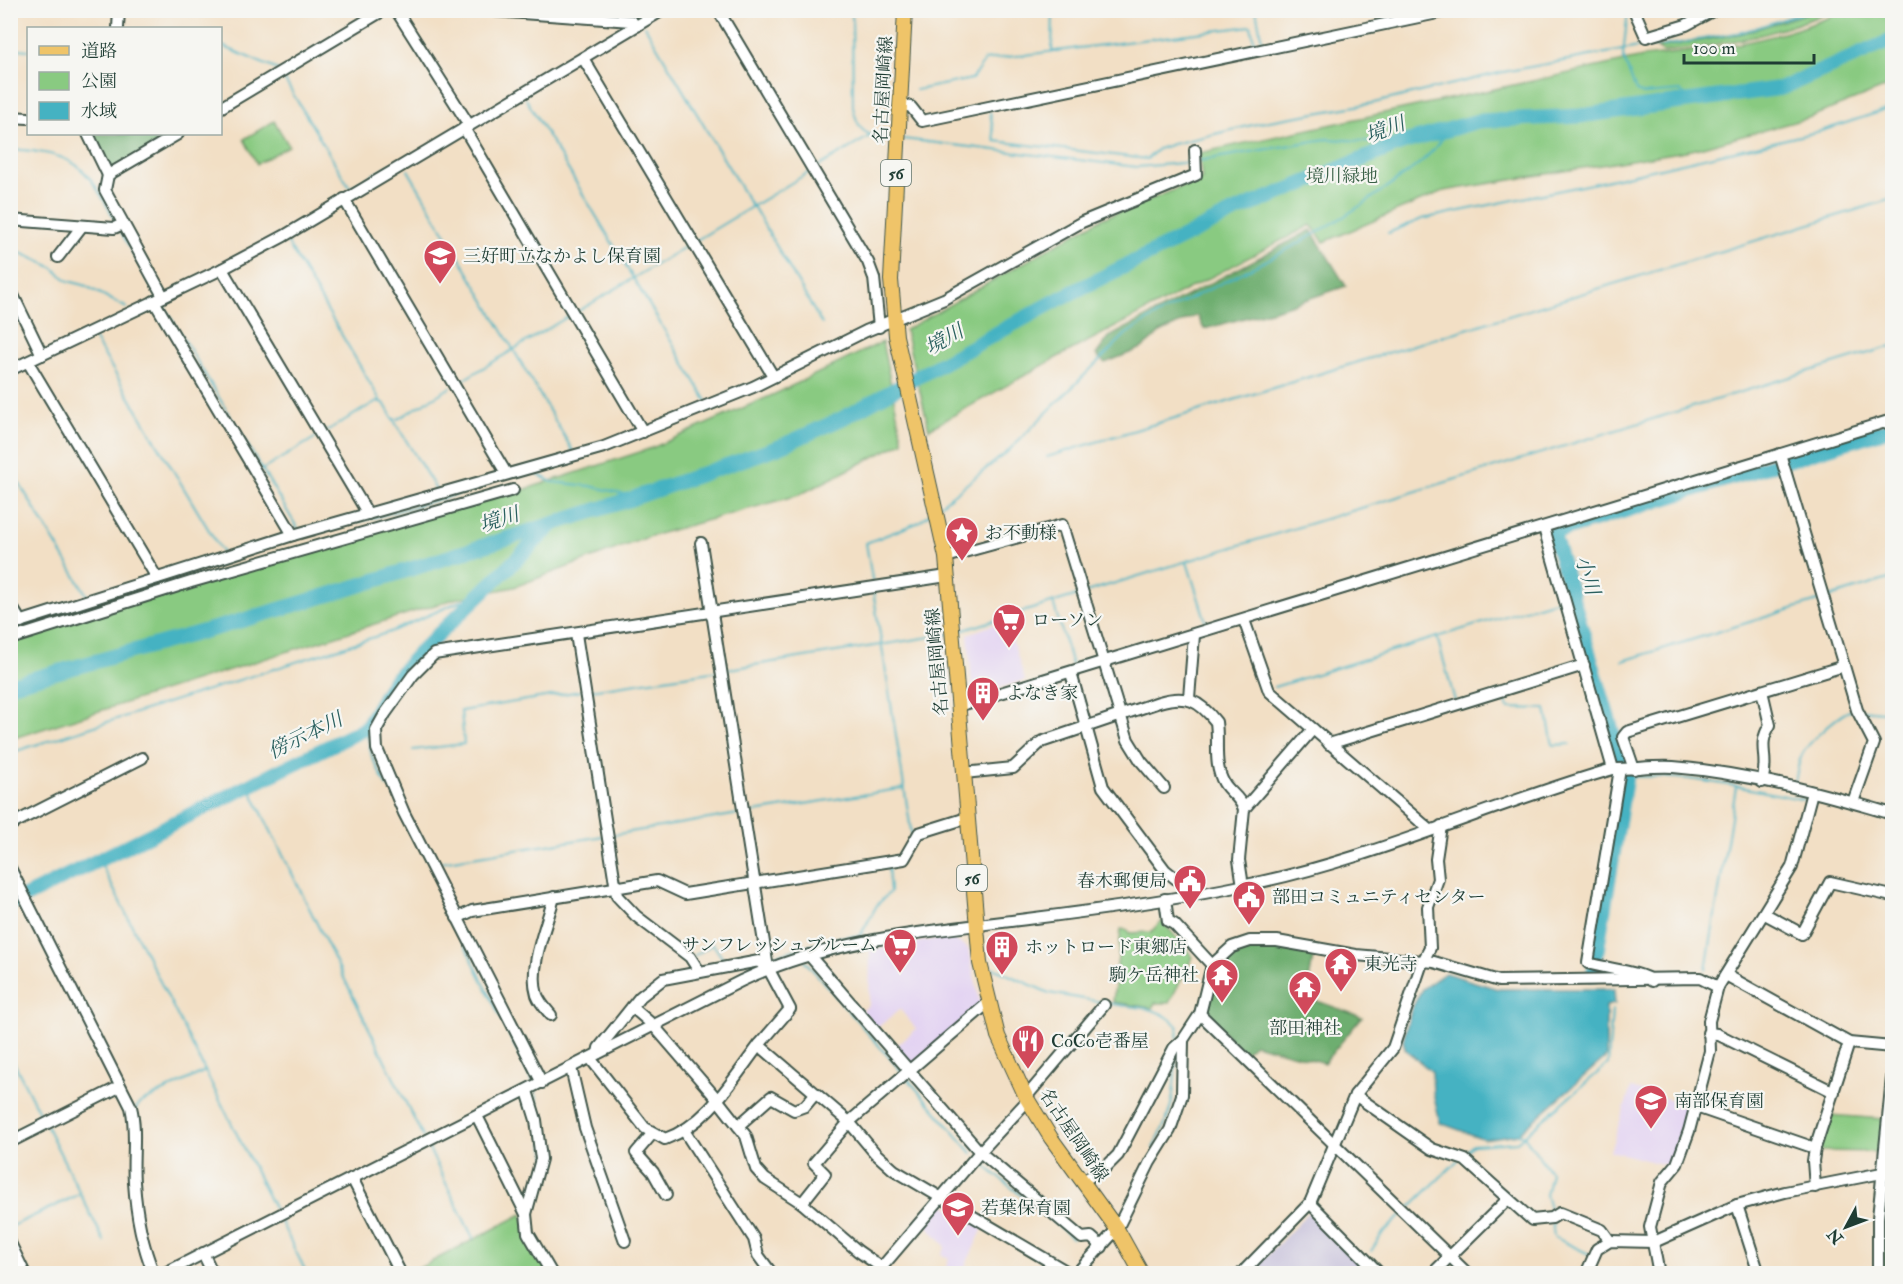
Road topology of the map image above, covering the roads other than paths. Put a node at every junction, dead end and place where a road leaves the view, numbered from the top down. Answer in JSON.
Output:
{"nodes":[{"id":1,"x":119,"y":10,"type":"edge"},
{"id":2,"x":384,"y":10,"type":"edge"},
{"id":3,"x":396,"y":10,"type":"edge"},
{"id":4,"x":480,"y":10,"type":"edge"},
{"id":5,"x":663,"y":10,"type":"edge"},
{"id":6,"x":718,"y":10,"type":"edge"},
{"id":7,"x":905,"y":10,"type":"edge"},
{"id":8,"x":1452,"y":10,"type":"edge"},
{"id":9,"x":1634,"y":10,"type":"edge"},
{"id":10,"x":1714,"y":10,"type":"edge"},
{"id":11,"x":637,"y":26,"type":"junction"},
{"id":12,"x":118,"y":27,"type":"edge"},
{"id":13,"x":583,"y":58,"type":"junction"},
{"id":14,"x":900,"y":104,"type":"junction"},
{"id":15,"x":222,"y":107,"type":"edge"},
{"id":16,"x":10,"y":117,"type":"edge"},
{"id":17,"x":27,"y":118,"type":"edge"},
{"id":18,"x":467,"y":127,"type":"junction"},
{"id":19,"x":88,"y":135,"type":"edge"},
{"id":20,"x":176,"y":135,"type":"edge"},
{"id":21,"x":1194,"y":152,"type":"dead end"},
{"id":22,"x":108,"y":175,"type":"junction"},
{"id":23,"x":344,"y":199,"type":"junction"},
{"id":24,"x":10,"y":220,"type":"edge"},
{"id":25,"x":123,"y":224,"type":"junction"},
{"id":26,"x":82,"y":225,"type":"junction"},
{"id":27,"x":58,"y":257,"type":"dead end"},
{"id":28,"x":222,"y":269,"type":"junction"},
{"id":29,"x":10,"y":289,"type":"edge"},
{"id":30,"x":159,"y":298,"type":"junction"},
{"id":31,"x":895,"y":320,"type":"junction"},
{"id":32,"x":879,"y":327,"type":"junction"},
{"id":33,"x":42,"y":355,"type":"junction"},
{"id":34,"x":28,"y":362,"type":"junction"},
{"id":35,"x":10,"y":370,"type":"edge"},
{"id":36,"x":773,"y":376,"type":"junction"},
{"id":37,"x":1893,"y":420,"type":"edge"},
{"id":38,"x":643,"y":432,"type":"junction"},
{"id":39,"x":1780,"y":454,"type":"junction"},
{"id":40,"x":506,"y":473,"type":"junction"},
{"id":41,"x":513,"y":490,"type":"dead end"},
{"id":42,"x":368,"y":514,"type":"junction"},
{"id":43,"x":1544,"y":528,"type":"junction"},
{"id":44,"x":293,"y":535,"type":"junction"},
{"id":45,"x":700,"y":543,"type":"dead end"},
{"id":46,"x":946,"y":557,"type":"junction"},
{"id":47,"x":947,"y":576,"type":"junction"},
{"id":48,"x":157,"y":578,"type":"junction"},
{"id":49,"x":10,"y":604,"type":"edge"},
{"id":50,"x":713,"y":611,"type":"junction"},
{"id":51,"x":1244,"y":620,"type":"junction"},
{"id":52,"x":16,"y":624,"type":"edge"},
{"id":53,"x":576,"y":634,"type":"junction"},
{"id":54,"x":1194,"y":635,"type":"junction"},
{"id":55,"x":10,"y":639,"type":"edge"},
{"id":56,"x":1104,"y":663,"type":"junction"},
{"id":57,"x":1584,"y":665,"type":"junction"},
{"id":58,"x":1844,"y":666,"type":"junction"},
{"id":59,"x":1071,"y":673,"type":"junction"},
{"id":60,"x":1762,"y":691,"type":"junction"},
{"id":61,"x":1189,"y":698,"type":"junction"},
{"id":62,"x":958,"y":706,"type":"junction"},
{"id":63,"x":1119,"y":714,"type":"junction"},
{"id":64,"x":1086,"y":725,"type":"junction"},
{"id":65,"x":1313,"y":729,"type":"junction"},
{"id":66,"x":1329,"y":744,"type":"junction"},
{"id":67,"x":142,"y":758,"type":"dead end"},
{"id":68,"x":1624,"y":769,"type":"junction"},
{"id":69,"x":964,"y":773,"type":"junction"},
{"id":70,"x":1762,"y":782,"type":"junction"},
{"id":71,"x":1164,"y":788,"type":"dead end"},
{"id":72,"x":1812,"y":792,"type":"junction"},
{"id":73,"x":1853,"y":802,"type":"junction"},
{"id":74,"x":1244,"y":809,"type":"junction"},
{"id":75,"x":1893,"y":814,"type":"edge"},
{"id":76,"x":967,"y":818,"type":"junction"},
{"id":77,"x":10,"y":825,"type":"edge"},
{"id":78,"x":1442,"y":826,"type":"junction"},
{"id":79,"x":1430,"y":830,"type":"junction"},
{"id":80,"x":10,"y":868,"type":"edge"},
{"id":81,"x":755,"y":882,"type":"junction"},
{"id":82,"x":1243,"y":886,"type":"junction"},
{"id":83,"x":616,"y":887,"type":"junction"},
{"id":84,"x":1195,"y":894,"type":"junction"},
{"id":85,"x":1893,"y":896,"type":"edge"},
{"id":86,"x":554,"y":897,"type":"junction"},
{"id":87,"x":1165,"y":899,"type":"junction"},
{"id":88,"x":1765,"y":914,"type":"junction"},
{"id":89,"x":457,"y":918,"type":"junction"},
{"id":90,"x":975,"y":925,"type":"junction"},
{"id":91,"x":809,"y":955,"type":"junction"},
{"id":92,"x":1422,"y":963,"type":"junction"},
{"id":93,"x":1212,"y":965,"type":"junction"},
{"id":94,"x":767,"y":969,"type":"junction"},
{"id":95,"x":699,"y":971,"type":"junction"},
{"id":96,"x":1726,"y":975,"type":"junction"},
{"id":97,"x":1652,"y":981,"type":"junction"},
{"id":98,"x":1718,"y":987,"type":"junction"},
{"id":99,"x":988,"y":1003,"type":"junction"},
{"id":100,"x":1104,"y":1005,"type":"dead end"},
{"id":101,"x":632,"y":1008,"type":"junction"},
{"id":102,"x":1200,"y":1014,"type":"junction"},
{"id":103,"x":551,"y":1015,"type":"dead end"},
{"id":104,"x":654,"y":1026,"type":"junction"},
{"id":105,"x":1708,"y":1033,"type":"junction"},
{"id":106,"x":1183,"y":1040,"type":"junction"},
{"id":107,"x":1849,"y":1044,"type":"junction"},
{"id":108,"x":759,"y":1045,"type":"junction"},
{"id":109,"x":1893,"y":1047,"type":"edge"},
{"id":110,"x":594,"y":1056,"type":"junction"},
{"id":111,"x":571,"y":1068,"type":"junction"},
{"id":112,"x":909,"y":1071,"type":"junction"},
{"id":113,"x":1893,"y":1078,"type":"edge"},
{"id":114,"x":542,"y":1083,"type":"junction"},
{"id":115,"x":119,"y":1087,"type":"junction"},
{"id":116,"x":527,"y":1091,"type":"junction"},
{"id":117,"x":1834,"y":1092,"type":"junction"},
{"id":118,"x":814,"y":1094,"type":"junction"},
{"id":119,"x":1355,"y":1095,"type":"junction"},
{"id":120,"x":717,"y":1099,"type":"junction"},
{"id":121,"x":1027,"y":1099,"type":"junction"},
{"id":122,"x":1696,"y":1107,"type":"junction"},
{"id":123,"x":477,"y":1116,"type":"junction"},
{"id":124,"x":849,"y":1122,"type":"junction"},
{"id":125,"x":738,"y":1126,"type":"junction"},
{"id":126,"x":685,"y":1132,"type":"junction"},
{"id":127,"x":653,"y":1133,"type":"junction"},
{"id":128,"x":10,"y":1142,"type":"edge"},
{"id":129,"x":1333,"y":1145,"type":"junction"},
{"id":130,"x":1815,"y":1148,"type":"junction"},
{"id":131,"x":980,"y":1152,"type":"junction"},
{"id":132,"x":1888,"y":1172,"type":"edge"},
{"id":133,"x":352,"y":1178,"type":"junction"},
{"id":134,"x":1083,"y":1181,"type":"junction"},
{"id":135,"x":1815,"y":1187,"type":"junction"},
{"id":136,"x":666,"y":1195,"type":"dead end"},
{"id":137,"x":942,"y":1196,"type":"junction"},
{"id":138,"x":1508,"y":1199,"type":"junction"},
{"id":139,"x":802,"y":1203,"type":"junction"},
{"id":140,"x":1310,"y":1203,"type":"junction"},
{"id":141,"x":1737,"y":1205,"type":"junction"},
{"id":142,"x":526,"y":1214,"type":"junction"},
{"id":143,"x":1117,"y":1229,"type":"junction"},
{"id":144,"x":625,"y":1241,"type":"dead end"},
{"id":145,"x":1610,"y":1241,"type":"junction"},
{"id":146,"x":1654,"y":1242,"type":"junction"},
{"id":147,"x":10,"y":1243,"type":"edge"},
{"id":148,"x":1102,"y":1247,"type":"junction"},
{"id":149,"x":202,"y":1253,"type":"junction"},
{"id":150,"x":1450,"y":1256,"type":"junction"},
{"id":151,"x":879,"y":1270,"type":"edge"},
{"id":152,"x":25,"y":1274,"type":"edge"},
{"id":153,"x":154,"y":1274,"type":"edge"},
{"id":154,"x":163,"y":1274,"type":"edge"},
{"id":155,"x":213,"y":1274,"type":"edge"},
{"id":156,"x":401,"y":1274,"type":"edge"},
{"id":157,"x":552,"y":1274,"type":"edge"},
{"id":158,"x":771,"y":1274,"type":"edge"},
{"id":159,"x":1071,"y":1274,"type":"edge"},
{"id":160,"x":1076,"y":1274,"type":"edge"},
{"id":161,"x":1142,"y":1274,"type":"edge"},
{"id":162,"x":1241,"y":1274,"type":"edge"},
{"id":163,"x":1380,"y":1274,"type":"edge"},
{"id":164,"x":1432,"y":1274,"type":"edge"},
{"id":165,"x":1468,"y":1274,"type":"edge"},
{"id":166,"x":1586,"y":1274,"type":"edge"},
{"id":167,"x":1659,"y":1274,"type":"edge"},
{"id":168,"x":1759,"y":1274,"type":"edge"},
{"id":169,"x":1878,"y":1274,"type":"edge"}],
"edges":[{"from":1,"to":12,"type":"street"},
{"from":2,"to":15,"type":"street"},
{"from":3,"to":18,"type":"street"},
{"from":4,"to":11,"type":"street"},
{"from":5,"to":11,"type":"street"},
{"from":6,"to":32,"type":"street"},
{"from":7,"to":14,"type":"main road","name":"名古屋岡崎線","number":"56"},
{"from":8,"to":14,"type":"street"},
{"from":9,"to":10,"type":"street"},
{"from":11,"to":13,"type":"street"},
{"from":13,"to":18,"type":"street"},
{"from":13,"to":36,"type":"street"},
{"from":14,"to":31,"type":"main road","name":"名古屋岡崎線","number":"56"},
{"from":16,"to":17,"type":"street"},
{"from":18,"to":23,"type":"street"},
{"from":18,"to":38,"type":"street"},
{"from":19,"to":22,"type":"street"},
{"from":20,"to":22,"type":"street"},
{"from":21,"to":31,"type":"street"},
{"from":22,"to":25,"type":"street"},
{"from":23,"to":28,"type":"street"},
{"from":23,"to":40,"type":"street"},
{"from":24,"to":26,"type":"street"},
{"from":25,"to":26,"type":"street"},
{"from":25,"to":30,"type":"street"},
{"from":26,"to":27,"type":"street"},
{"from":28,"to":30,"type":"street"},
{"from":28,"to":42,"type":"street"},
{"from":29,"to":33,"type":"street"},
{"from":30,"to":33,"type":"street"},
{"from":30,"to":44,"type":"street"},
{"from":31,"to":32,"type":"street"},
{"from":31,"to":46,"type":"main road","name":"名古屋岡崎線","number":"56"},
{"from":32,"to":36,"type":"street"},
{"from":33,"to":34,"type":"street"},
{"from":34,"to":35,"type":"street"},
{"from":34,"to":48,"type":"street"},
{"from":36,"to":38,"type":"street"},
{"from":37,"to":39,"type":"street"},
{"from":38,"to":40,"type":"street"},
{"from":39,"to":43,"type":"street"},
{"from":39,"to":58,"type":"street"},
{"from":40,"to":42,"type":"street"},
{"from":41,"to":55,"type":"street"},
{"from":42,"to":44,"type":"street"},
{"from":43,"to":51,"type":"street"},
{"from":43,"to":57,"type":"street"},
{"from":44,"to":48,"type":"street"},
{"from":45,"to":50,"type":"street"},
{"from":46,"to":47,"type":"main road","name":"名古屋岡崎線","number":"56"},
{"from":46,"to":56,"type":"street"},
{"from":47,"to":50,"type":"street"},
{"from":47,"to":62,"type":"main road","name":"名古屋岡崎線","number":"56"},
{"from":48,"to":52,"type":"street"},
{"from":49,"to":52,"type":"street"},
{"from":50,"to":53,"type":"street"},
{"from":50,"to":81,"type":"street"},
{"from":51,"to":54,"type":"street"},
{"from":51,"to":65,"type":"street"},
{"from":53,"to":83,"type":"street"},
{"from":53,"to":89,"type":"street"},
{"from":54,"to":56,"type":"street"},
{"from":54,"to":61,"type":"street"},
{"from":56,"to":59,"type":"street"},
{"from":56,"to":63,"type":"street"},
{"from":57,"to":66,"type":"street"},
{"from":57,"to":68,"type":"street"},
{"from":58,"to":60,"type":"street"},
{"from":58,"to":73,"type":"street"},
{"from":59,"to":62,"type":"street"},
{"from":59,"to":64,"type":"street"},
{"from":60,"to":68,"type":"street"},
{"from":60,"to":70,"type":"street"},
{"from":61,"to":63,"type":"street"},
{"from":61,"to":74,"type":"street"},
{"from":62,"to":69,"type":"main road","name":"名古屋岡崎線","number":"56"},
{"from":63,"to":64,"type":"street"},
{"from":63,"to":71,"type":"street"},
{"from":64,"to":69,"type":"street"},
{"from":64,"to":84,"type":"street"},
{"from":65,"to":66,"type":"street"},
{"from":65,"to":74,"type":"street"},
{"from":66,"to":79,"type":"street"},
{"from":67,"to":77,"type":"street"},
{"from":68,"to":70,"type":"street"},
{"from":68,"to":78,"type":"street"},
{"from":68,"to":97,"type":"street"},
{"from":69,"to":76,"type":"main road","name":"名古屋岡崎線","number":"56"},
{"from":70,"to":72,"type":"street"},
{"from":72,"to":73,"type":"street"},
{"from":72,"to":88,"type":"street"},
{"from":73,"to":75,"type":"street"},
{"from":74,"to":82,"type":"street"},
{"from":76,"to":81,"type":"street"},
{"from":76,"to":90,"type":"main road","name":"名古屋岡崎線","number":"56"},
{"from":78,"to":79,"type":"street"},
{"from":78,"to":92,"type":"street"},
{"from":79,"to":82,"type":"street"},
{"from":80,"to":115,"type":"street"},
{"from":81,"to":83,"type":"street"},
{"from":81,"to":94,"type":"street"},
{"from":82,"to":84,"type":"street"},
{"from":83,"to":86,"type":"street"},
{"from":83,"to":95,"type":"street"},
{"from":84,"to":87,"type":"street"},
{"from":85,"to":88,"type":"street"},
{"from":86,"to":89,"type":"street"},
{"from":86,"to":103,"type":"street"},
{"from":87,"to":90,"type":"street"},
{"from":87,"to":93,"type":"street"},
{"from":88,"to":96,"type":"street"},
{"from":89,"to":114,"type":"street"},
{"from":90,"to":91,"type":"street"},
{"from":90,"to":99,"type":"main road","name":"名古屋岡崎線","number":"56"},
{"from":91,"to":94,"type":"street"},
{"from":91,"to":112,"type":"street"},
{"from":92,"to":93,"type":"street"},
{"from":92,"to":97,"type":"street"},
{"from":92,"to":119,"type":"street"},
{"from":93,"to":102,"type":"street"},
{"from":94,"to":95,"type":"street"},
{"from":94,"to":104,"type":"street"},
{"from":94,"to":108,"type":"street"},
{"from":95,"to":101,"type":"street"},
{"from":96,"to":98,"type":"street"},
{"from":96,"to":107,"type":"street"},
{"from":97,"to":98,"type":"street"},
{"from":98,"to":105,"type":"street"},
{"from":99,"to":112,"type":"street"},
{"from":99,"to":121,"type":"main road","name":"名古屋岡崎線","number":"56"},
{"from":100,"to":121,"type":"street"},
{"from":101,"to":104,"type":"street"},
{"from":101,"to":110,"type":"street"},
{"from":102,"to":106,"type":"street"},
{"from":102,"to":129,"type":"street"},
{"from":104,"to":110,"type":"street"},
{"from":104,"to":120,"type":"street"},
{"from":105,"to":117,"type":"street"},
{"from":105,"to":122,"type":"street"},
{"from":106,"to":134,"type":"street"},
{"from":106,"to":143,"type":"street"},
{"from":107,"to":109,"type":"street"},
{"from":107,"to":117,"type":"street"},
{"from":108,"to":118,"type":"street"},
{"from":108,"to":120,"type":"street"},
{"from":110,"to":111,"type":"street"},
{"from":110,"to":127,"type":"street"},
{"from":111,"to":114,"type":"street"},
{"from":111,"to":144,"type":"street"},
{"from":112,"to":124,"type":"street"},
{"from":112,"to":131,"type":"street"},
{"from":113,"to":132,"type":"street"},
{"from":114,"to":116,"type":"street"},
{"from":115,"to":128,"type":"street"},
{"from":115,"to":153,"type":"street"},
{"from":116,"to":123,"type":"street"},
{"from":116,"to":142,"type":"street"},
{"from":117,"to":130,"type":"street"},
{"from":118,"to":124,"type":"street"},
{"from":118,"to":125,"type":"street"},
{"from":119,"to":129,"type":"street"},
{"from":119,"to":138,"type":"street"},
{"from":120,"to":125,"type":"street"},
{"from":120,"to":126,"type":"street"},
{"from":121,"to":131,"type":"street"},
{"from":121,"to":134,"type":"main road","name":"名古屋岡崎線","number":"56"},
{"from":122,"to":130,"type":"street"},
{"from":122,"to":146,"type":"street"},
{"from":123,"to":133,"type":"street"},
{"from":123,"to":142,"type":"street"},
{"from":124,"to":137,"type":"street"},
{"from":124,"to":139,"type":"street"},
{"from":125,"to":139,"type":"street"},
{"from":126,"to":127,"type":"street"},
{"from":126,"to":158,"type":"street"},
{"from":127,"to":136,"type":"street"},
{"from":129,"to":140,"type":"street"},
{"from":129,"to":150,"type":"street"},
{"from":130,"to":135,"type":"street"},
{"from":131,"to":137,"type":"street"},
{"from":131,"to":148,"type":"street"},
{"from":132,"to":135,"type":"street"},
{"from":132,"to":169,"type":"street"},
{"from":133,"to":149,"type":"street"},
{"from":133,"to":156,"type":"street"},
{"from":134,"to":143,"type":"main road","name":"名古屋岡崎線","number":"56"},
{"from":135,"to":141,"type":"street"},
{"from":137,"to":151,"type":"street"},
{"from":137,"to":159,"type":"street"},
{"from":138,"to":145,"type":"street"},
{"from":138,"to":150,"type":"street"},
{"from":139,"to":151,"type":"street"},
{"from":140,"to":162,"type":"street"},
{"from":140,"to":163,"type":"street"},
{"from":141,"to":146,"type":"street"},
{"from":141,"to":168,"type":"street"},
{"from":142,"to":157,"type":"street"},
{"from":143,"to":148,"type":"street"},
{"from":143,"to":161,"type":"main road","name":"名古屋岡崎線","number":"56"},
{"from":145,"to":146,"type":"street"},
{"from":145,"to":166,"type":"street"},
{"from":146,"to":167,"type":"street"},
{"from":147,"to":152,"type":"street"},
{"from":148,"to":160,"type":"street"},
{"from":149,"to":154,"type":"street"},
{"from":149,"to":155,"type":"street"},
{"from":150,"to":164,"type":"street"},
{"from":150,"to":165,"type":"street"}]}
